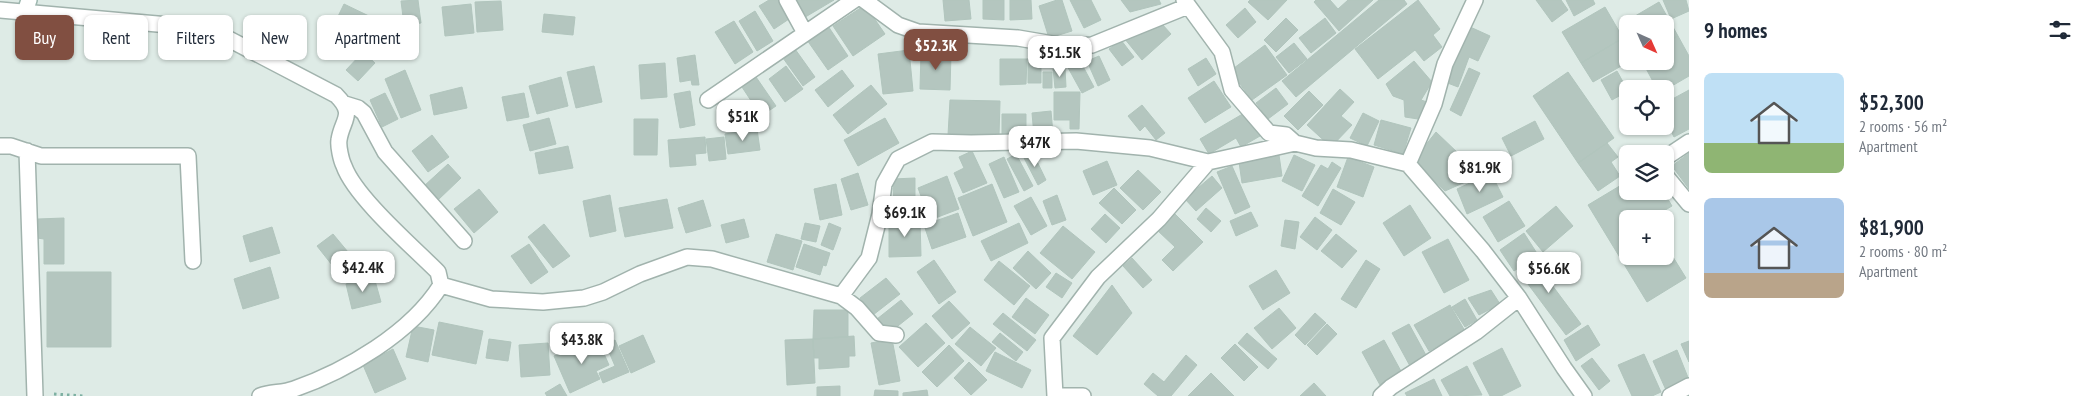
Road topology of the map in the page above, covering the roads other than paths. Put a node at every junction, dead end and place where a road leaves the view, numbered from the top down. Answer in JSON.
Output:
{"nodes":[{"id":1,"x":787,"y":0,"type":"edge"},
{"id":2,"x":854,"y":0,"type":"edge"},
{"id":3,"x":864,"y":0,"type":"edge"},
{"id":4,"x":1475,"y":0,"type":"edge"},
{"id":5,"x":1186,"y":3,"type":"edge"},
{"id":6,"x":27,"y":6,"type":"edge"},
{"id":7,"x":0,"y":10,"type":"edge"},
{"id":8,"x":805,"y":34,"type":"junction"},
{"id":9,"x":708,"y":100,"type":"dead end"},
{"id":10,"x":346,"y":104,"type":"junction"},
{"id":11,"x":1689,"y":142,"type":"edge"},
{"id":12,"x":1295,"y":143,"type":"junction"},
{"id":13,"x":0,"y":146,"type":"edge"},
{"id":14,"x":27,"y":151,"type":"junction"},
{"id":15,"x":1674,"y":152,"type":"edge"},
{"id":16,"x":1208,"y":162,"type":"junction"},
{"id":17,"x":1408,"y":164,"type":"junction"},
{"id":18,"x":1674,"y":186,"type":"edge"},
{"id":19,"x":1689,"y":204,"type":"edge"},
{"id":20,"x":464,"y":241,"type":"dead end"},
{"id":21,"x":193,"y":261,"type":"dead end"},
{"id":22,"x":442,"y":285,"type":"junction"},
{"id":23,"x":841,"y":296,"type":"junction"},
{"id":24,"x":1519,"y":298,"type":"junction"},
{"id":25,"x":896,"y":335,"type":"dead end"},
{"id":26,"x":1689,"y":386,"type":"edge"},
{"id":27,"x":35,"y":396,"type":"edge"},
{"id":28,"x":260,"y":396,"type":"edge"},
{"id":29,"x":1055,"y":396,"type":"edge"},
{"id":30,"x":1083,"y":396,"type":"edge"},
{"id":31,"x":1381,"y":396,"type":"edge"},
{"id":32,"x":1584,"y":396,"type":"edge"},
{"id":33,"x":1670,"y":396,"type":"edge"}],
"edges":[{"from":1,"to":8,"type":"street"},
{"from":2,"to":8,"type":"street"},
{"from":3,"to":5,"type":"street"},
{"from":4,"to":17,"type":"street"},
{"from":5,"to":12,"type":"street"},
{"from":6,"to":7,"type":"street"},
{"from":6,"to":10,"type":"street"},
{"from":8,"to":9,"type":"street"},
{"from":10,"to":20,"type":"street"},
{"from":10,"to":22,"type":"street"},
{"from":11,"to":15,"type":"street"},
{"from":12,"to":16,"type":"street"},
{"from":12,"to":17,"type":"street"},
{"from":13,"to":14,"type":"street"},
{"from":14,"to":21,"type":"street"},
{"from":14,"to":27,"type":"street"},
{"from":16,"to":23,"type":"street"},
{"from":16,"to":29,"type":"street"},
{"from":17,"to":24,"type":"street"},
{"from":18,"to":19,"type":"street"},
{"from":22,"to":23,"type":"street"},
{"from":22,"to":28,"type":"street"},
{"from":23,"to":25,"type":"street"},
{"from":24,"to":31,"type":"street"},
{"from":24,"to":32,"type":"street"},
{"from":26,"to":33,"type":"street"},
{"from":29,"to":30,"type":"street"}]}
